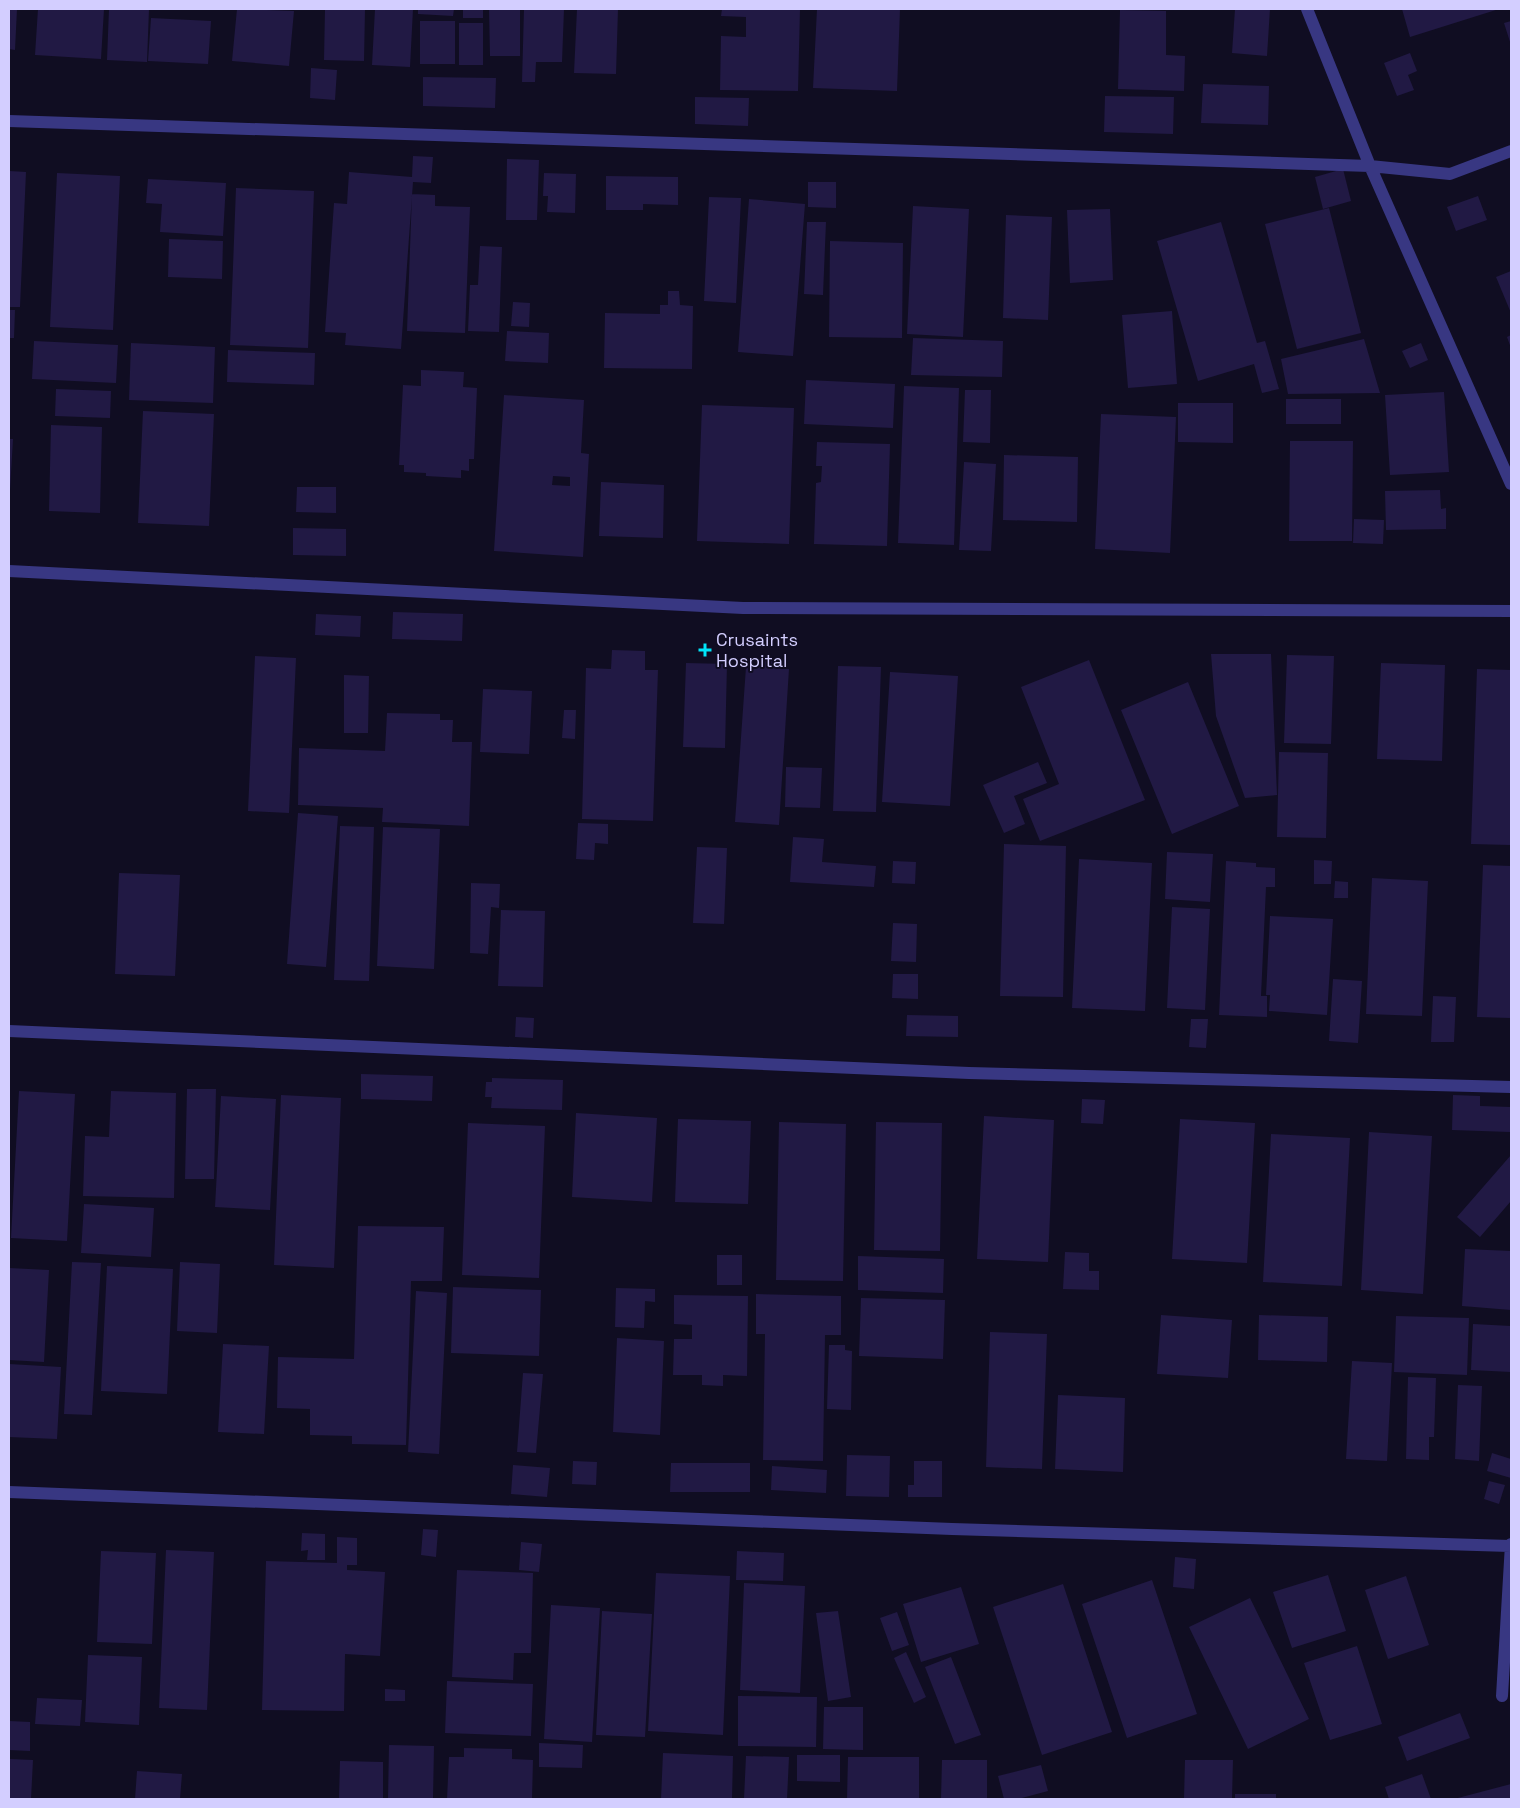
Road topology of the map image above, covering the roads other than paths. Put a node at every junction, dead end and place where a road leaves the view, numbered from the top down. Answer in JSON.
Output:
{"nodes":[{"id":1,"x":1307,"y":9,"type":"edge"},
{"id":2,"x":9,"y":121,"type":"edge"},
{"id":3,"x":1511,"y":151,"type":"edge"},
{"id":4,"x":1370,"y":166,"type":"junction"},
{"id":5,"x":1511,"y":484,"type":"edge"},
{"id":6,"x":9,"y":571,"type":"edge"},
{"id":7,"x":1511,"y":611,"type":"edge"},
{"id":8,"x":9,"y":1031,"type":"edge"},
{"id":9,"x":1511,"y":1087,"type":"edge"},
{"id":10,"x":9,"y":1492,"type":"edge"},
{"id":11,"x":1511,"y":1545,"type":"edge"},
{"id":12,"x":1502,"y":1696,"type":"dead end"}],
"edges":[{"from":1,"to":4,"type":"street"},
{"from":2,"to":4,"type":"street"},
{"from":3,"to":4,"type":"street"},
{"from":4,"to":5,"type":"street"},
{"from":6,"to":7,"type":"street"},
{"from":8,"to":9,"type":"street"},
{"from":10,"to":11,"type":"street"},
{"from":11,"to":12,"type":"street"}]}
